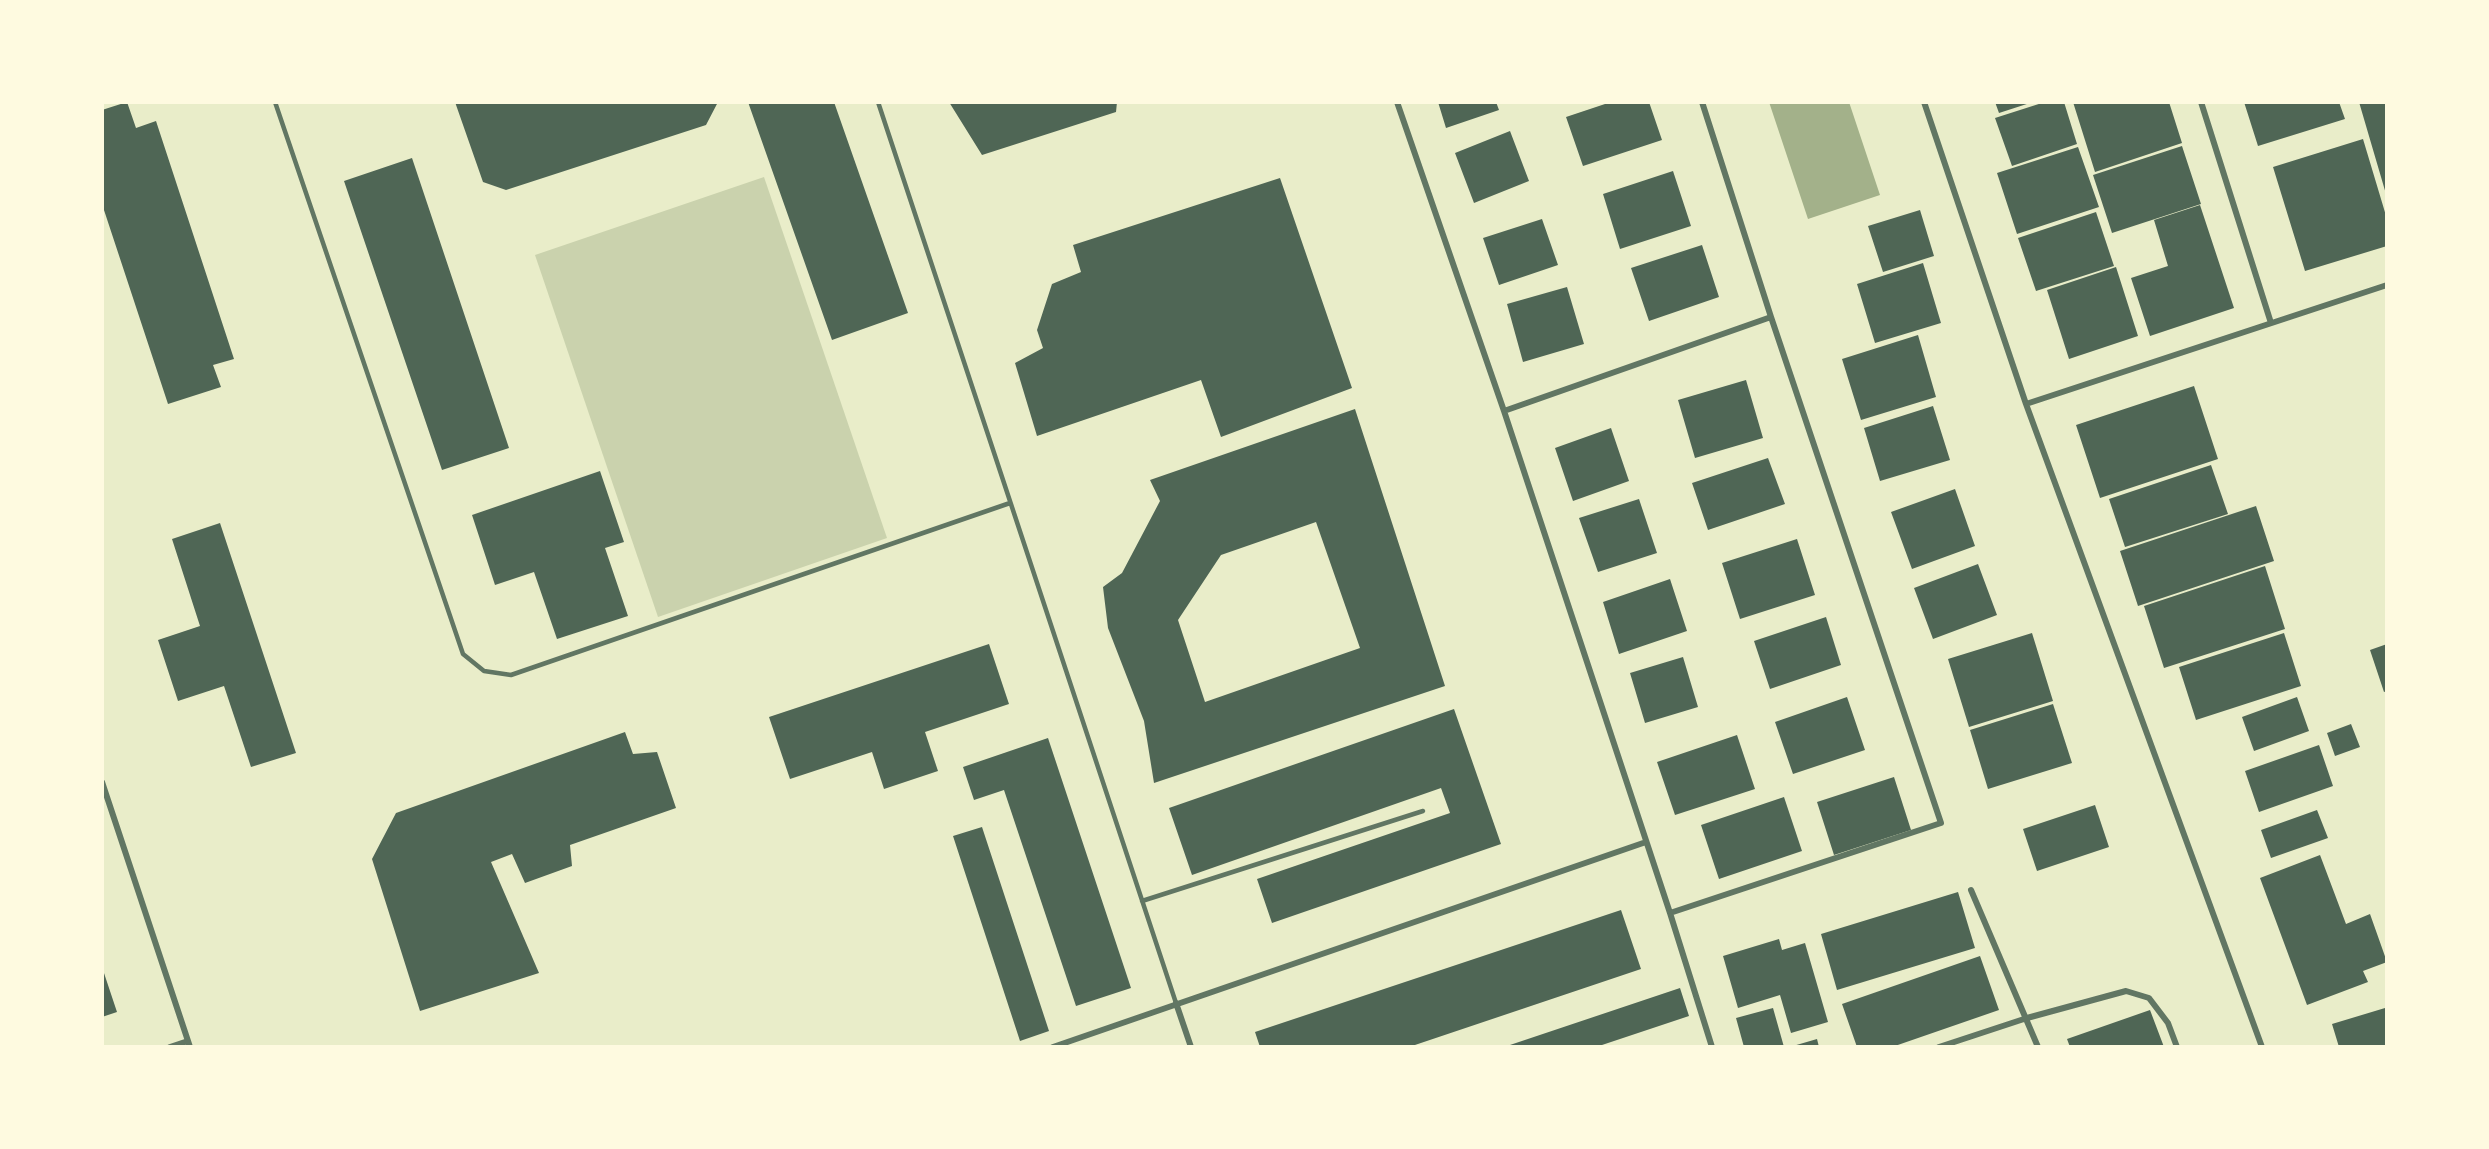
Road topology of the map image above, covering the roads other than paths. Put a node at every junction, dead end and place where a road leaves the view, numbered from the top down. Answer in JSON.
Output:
{"nodes":[{"id":1,"x":275,"y":102,"type":"edge"},
{"id":2,"x":878,"y":102,"type":"edge"},
{"id":3,"x":1397,"y":102,"type":"edge"},
{"id":4,"x":1702,"y":102,"type":"edge"},
{"id":5,"x":1924,"y":102,"type":"edge"},
{"id":6,"x":2201,"y":102,"type":"edge"},
{"id":7,"x":2387,"y":285,"type":"edge"},
{"id":8,"x":1772,"y":316,"type":"junction"},
{"id":9,"x":2271,"y":323,"type":"junction"},
{"id":10,"x":2026,"y":404,"type":"junction"},
{"id":11,"x":1504,"y":411,"type":"junction"},
{"id":12,"x":1010,"y":503,"type":"junction"},
{"id":13,"x":102,"y":782,"type":"edge"},
{"id":14,"x":1423,"y":811,"type":"dead end"},
{"id":15,"x":1646,"y":842,"type":"junction"},
{"id":16,"x":1971,"y":890,"type":"dead end"},
{"id":17,"x":1142,"y":901,"type":"junction"},
{"id":18,"x":1670,"y":913,"type":"junction"},
{"id":19,"x":1176,"y":1003,"type":"junction"},
{"id":20,"x":2027,"y":1018,"type":"junction"},
{"id":21,"x":189,"y":1044,"type":"edge"},
{"id":22,"x":170,"y":1047,"type":"edge"},
{"id":23,"x":1053,"y":1047,"type":"edge"},
{"id":24,"x":1191,"y":1047,"type":"edge"},
{"id":25,"x":1712,"y":1047,"type":"edge"},
{"id":26,"x":1939,"y":1047,"type":"edge"},
{"id":27,"x":2038,"y":1047,"type":"edge"},
{"id":28,"x":2176,"y":1047,"type":"edge"},
{"id":29,"x":2262,"y":1047,"type":"edge"}],
"edges":[{"from":1,"to":12,"type":"lane"},
{"from":2,"to":12,"type":"lane"},
{"from":3,"to":11,"type":"street"},
{"from":4,"to":8,"type":"street"},
{"from":5,"to":10,"type":"street"},
{"from":6,"to":9,"type":"street"},
{"from":7,"to":9,"type":"street"},
{"from":8,"to":11,"type":"street"},
{"from":8,"to":18,"type":"street"},
{"from":9,"to":10,"type":"street"},
{"from":10,"to":29,"type":"street"},
{"from":11,"to":15,"type":"street"},
{"from":12,"to":17,"type":"lane"},
{"from":13,"to":21,"type":"street"},
{"from":14,"to":17,"type":"lane"},
{"from":15,"to":18,"type":"street"},
{"from":15,"to":19,"type":"street"},
{"from":16,"to":20,"type":"street"},
{"from":17,"to":19,"type":"lane"},
{"from":18,"to":25,"type":"street"},
{"from":19,"to":23,"type":"street"},
{"from":19,"to":24,"type":"street"},
{"from":20,"to":26,"type":"street"},
{"from":20,"to":27,"type":"street"},
{"from":20,"to":28,"type":"street"},
{"from":21,"to":22,"type":"street"}]}
